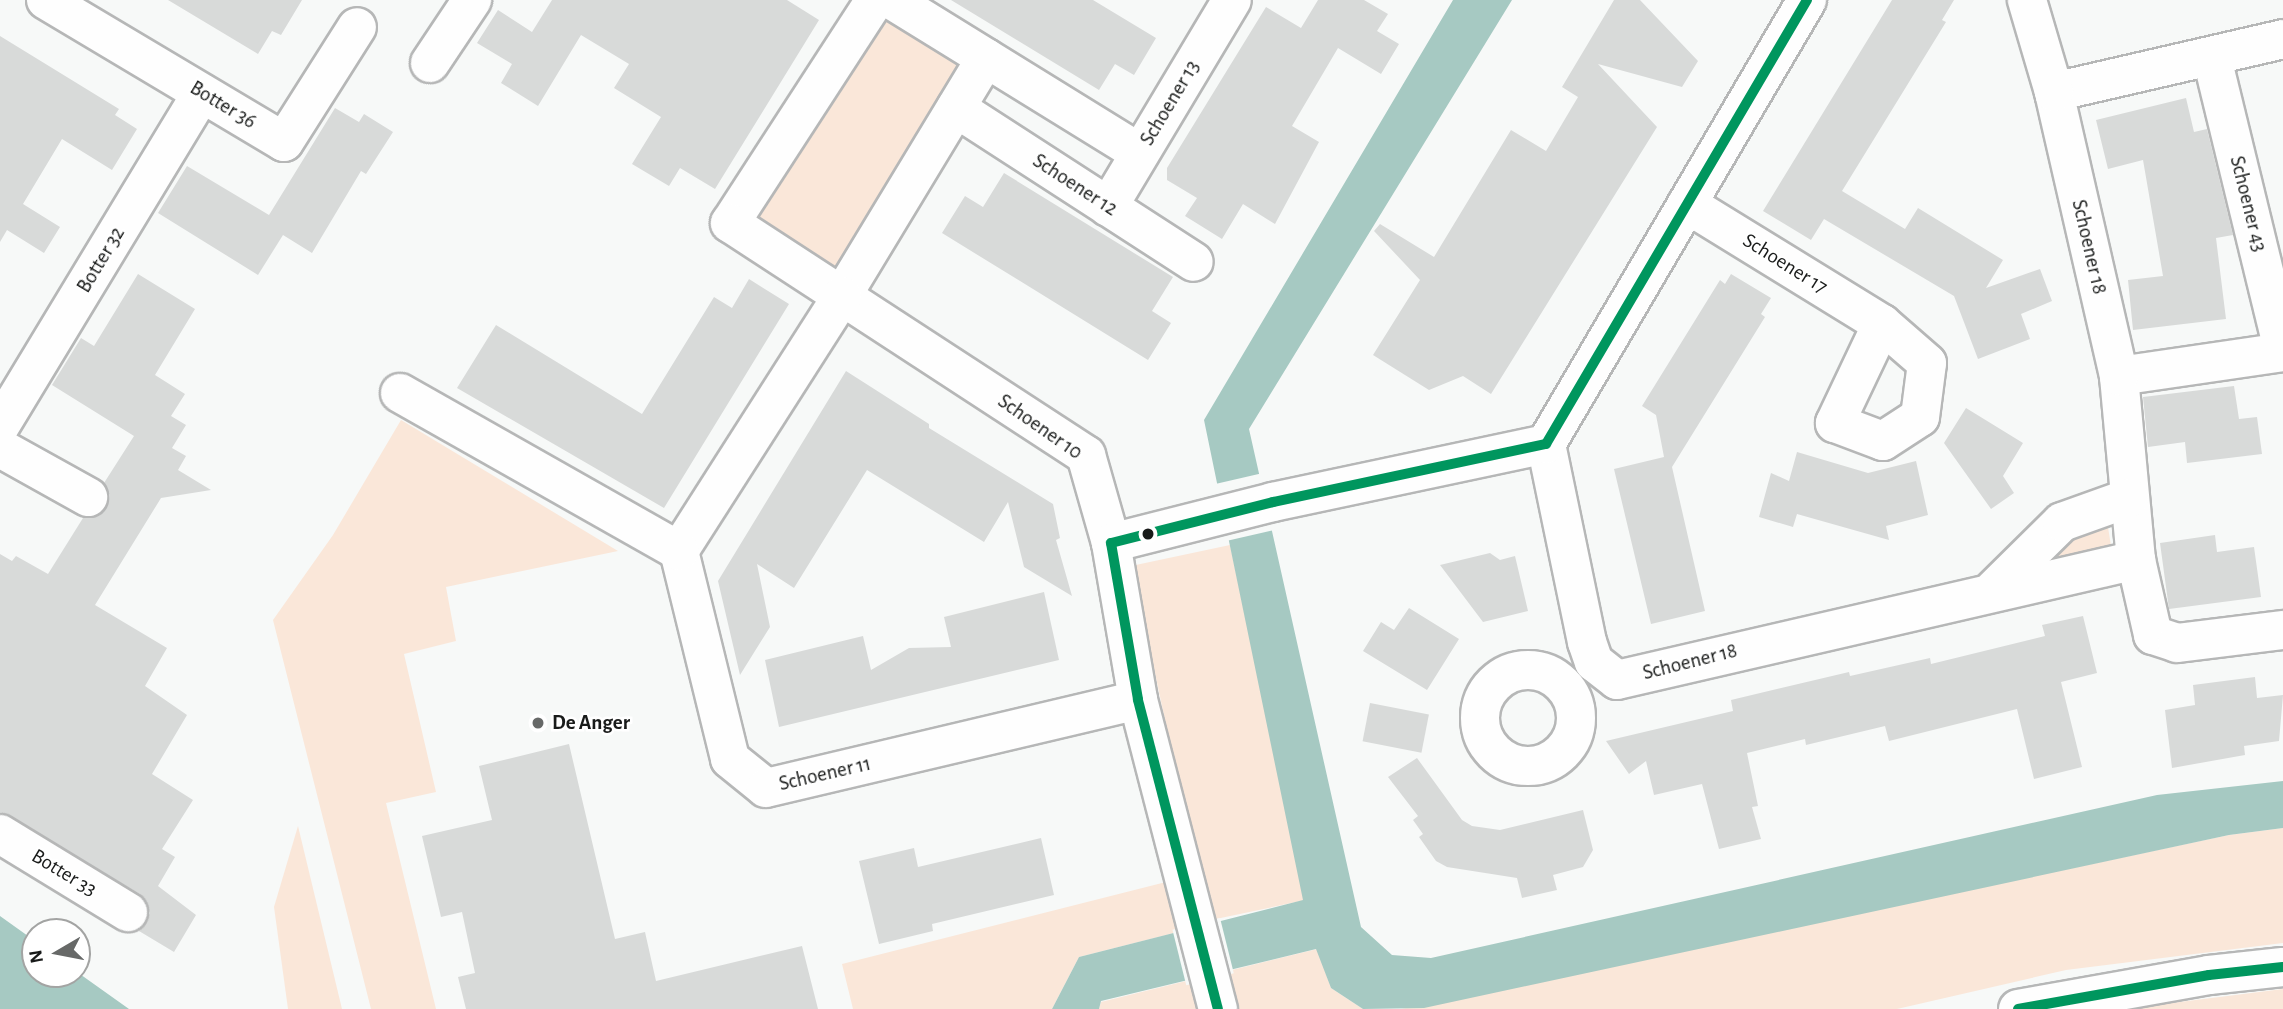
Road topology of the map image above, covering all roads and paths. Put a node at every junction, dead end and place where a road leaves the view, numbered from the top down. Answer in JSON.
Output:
{"nodes":[{"id":1,"x":46,"y":0,"type":"edge"},
{"id":2,"x":472,"y":0,"type":"edge"},
{"id":3,"x":875,"y":0,"type":"edge"},
{"id":4,"x":892,"y":0,"type":"edge"},
{"id":5,"x":1231,"y":0,"type":"edge"},
{"id":6,"x":1807,"y":0,"type":"edge"},
{"id":7,"x":2027,"y":0,"type":"edge"},
{"id":8,"x":357,"y":27,"type":"dead end"},
{"id":9,"x":2283,"y":39,"type":"edge"},
{"id":10,"x":986,"y":58,"type":"junction"},
{"id":11,"x":2212,"y":58,"type":"junction"},
{"id":12,"x":430,"y":64,"type":"dead end"},
{"id":13,"x":2054,"y":92,"type":"junction"},
{"id":14,"x":202,"y":93,"type":"junction"},
{"id":15,"x":956,"y":108,"type":"junction"},
{"id":16,"x":1140,"y":153,"type":"junction"},
{"id":17,"x":1687,"y":204,"type":"junction"},
{"id":18,"x":1108,"y":207,"type":"junction"},
{"id":19,"x":1194,"y":262,"type":"dead end"},
{"id":20,"x":842,"y":296,"type":"junction"},
{"id":21,"x":1882,"y":324,"type":"dead end"},
{"id":22,"x":2283,"y":351,"type":"edge"},
{"id":23,"x":2119,"y":376,"type":"junction"},
{"id":24,"x":400,"y":393,"type":"dead end"},
{"id":25,"x":0,"y":426,"type":"edge"},
{"id":26,"x":1546,"y":444,"type":"junction"},
{"id":27,"x":0,"y":448,"type":"edge"},
{"id":28,"x":88,"y":497,"type":"dead end"},
{"id":29,"x":2129,"y":498,"type":"junction"},
{"id":30,"x":1111,"y":543,"type":"junction"},
{"id":31,"x":679,"y":551,"type":"junction"},
{"id":32,"x":2136,"y":560,"type":"junction"},
{"id":33,"x":1994,"y":589,"type":"junction"},
{"id":34,"x":2283,"y":630,"type":"edge"},
{"id":35,"x":1594,"y":662,"type":"junction"},
{"id":36,"x":1562,"y":683,"type":"dead end"},
{"id":37,"x":1138,"y":700,"type":"junction"},
{"id":38,"x":0,"y":834,"type":"edge"},
{"id":39,"x":128,"y":912,"type":"dead end"},
{"id":40,"x":2283,"y":967,"type":"edge"},
{"id":41,"x":1215,"y":997,"type":"edge"},
{"id":42,"x":2018,"y":1009,"type":"edge"}],
"edges":[{"from":1,"to":14,"type":"street","name":"Botter 36"},
{"from":2,"to":12,"type":"street"},
{"from":3,"to":20,"type":"street","name":"Schoener 10"},
{"from":4,"to":10,"type":"street"},
{"from":5,"to":16,"type":"street","name":"Schoener 13"},
{"from":6,"to":17,"type":"street"},
{"from":7,"to":13,"type":"street","name":"Schoener 18"},
{"from":8,"to":14,"type":"street","name":"Botter 36"},
{"from":9,"to":11,"type":"street"},
{"from":10,"to":15,"type":"street"},
{"from":10,"to":16,"type":"street"},
{"from":11,"to":13,"type":"street"},
{"from":11,"to":22,"type":"street","name":"Schoener 43"},
{"from":13,"to":23,"type":"street","name":"Schoener 18"},
{"from":14,"to":25,"type":"street","name":"Botter 32"},
{"from":15,"to":18,"type":"street","name":"Schoener 12"},
{"from":15,"to":20,"type":"street"},
{"from":16,"to":18,"type":"street","name":"Schoener 13"},
{"from":17,"to":21,"type":"street","name":"Schoener 17"},
{"from":17,"to":26,"type":"street"},
{"from":18,"to":19,"type":"street","name":"Schoener 12"},
{"from":20,"to":30,"type":"street","name":"Schoener 10"},
{"from":20,"to":31,"type":"street"},
{"from":22,"to":23,"type":"street","name":"Schoener 43"},
{"from":23,"to":29,"type":"street","name":"Schoener 18"},
{"from":24,"to":31,"type":"street"},
{"from":26,"to":30,"type":"street"},
{"from":26,"to":35,"type":"street"},
{"from":27,"to":28,"type":"street"},
{"from":29,"to":32,"type":"street","name":"Schoener 18"},
{"from":29,"to":33,"type":"street"},
{"from":30,"to":37,"type":"street","name":"Schoener 10"},
{"from":31,"to":37,"type":"street","name":"Schoener 11"},
{"from":32,"to":33,"type":"street","name":"Schoener 18"},
{"from":32,"to":34,"type":"street"},
{"from":33,"to":35,"type":"street","name":"Schoener 18"},
{"from":35,"to":36,"type":"street"},
{"from":37,"to":41,"type":"street","name":"Schoener 10"},
{"from":38,"to":39,"type":"street","name":"Botter 33"},
{"from":40,"to":42,"type":"street"}]}
